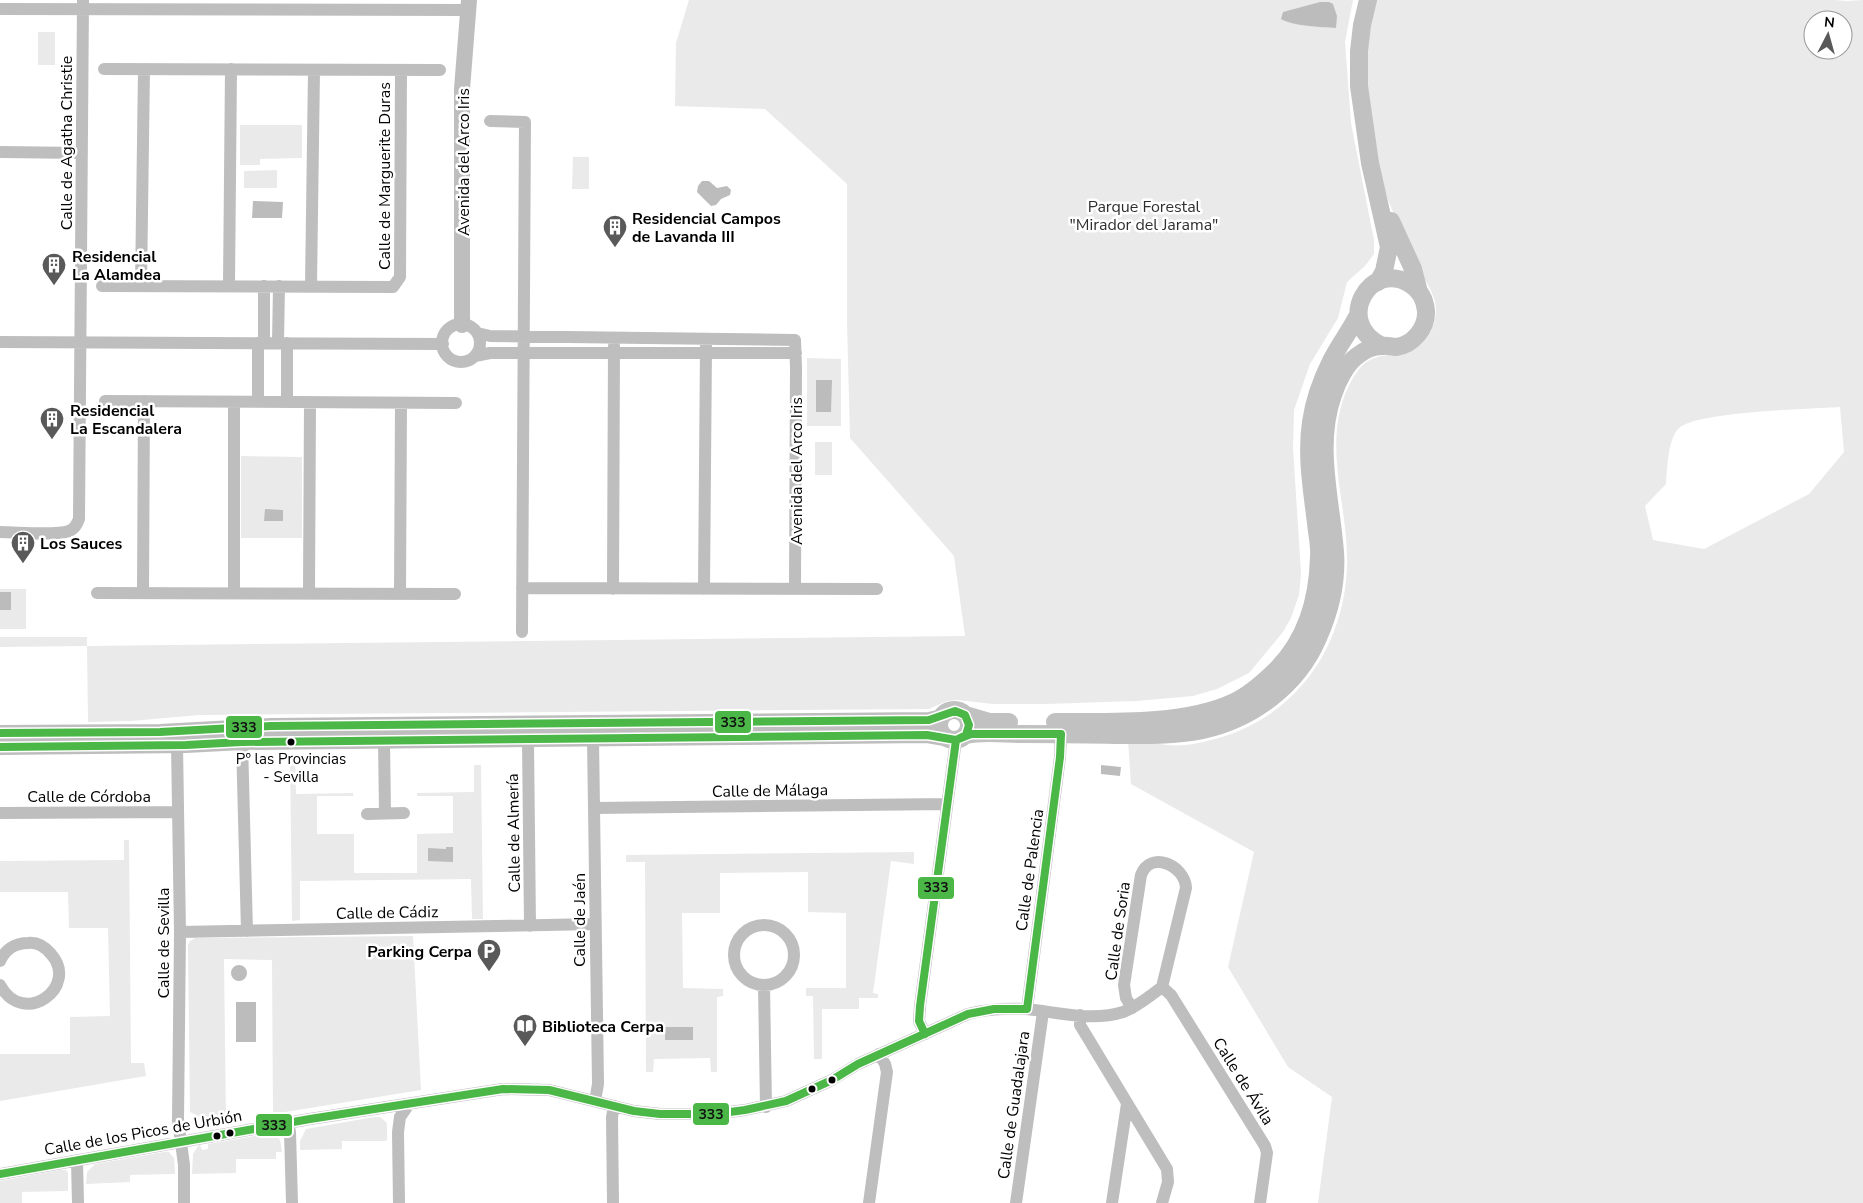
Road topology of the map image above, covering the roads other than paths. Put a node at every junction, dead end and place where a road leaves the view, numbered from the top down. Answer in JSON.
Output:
{"nodes":[{"id":1,"x":1368,"y":0,"type":"edge"},
{"id":2,"x":84,"y":5,"type":"edge"},
{"id":3,"x":468,"y":5,"type":"edge"},
{"id":4,"x":0,"y":9,"type":"edge"},
{"id":5,"x":104,"y":69,"type":"dead end"},
{"id":6,"x":144,"y":69,"type":"junction"},
{"id":7,"x":231,"y":69,"type":"junction"},
{"id":8,"x":314,"y":70,"type":"junction"},
{"id":9,"x":401,"y":70,"type":"junction"},
{"id":10,"x":440,"y":70,"type":"dead end"},
{"id":11,"x":490,"y":121,"type":"dead end"},
{"id":12,"x":0,"y":152,"type":"edge"},
{"id":13,"x":82,"y":153,"type":"junction"},
{"id":14,"x":1377,"y":192,"type":"junction"},
{"id":15,"x":1378,"y":282,"type":"junction"},
{"id":16,"x":229,"y":285,"type":"junction"},
{"id":17,"x":102,"y":286,"type":"dead end"},
{"id":18,"x":141,"y":286,"type":"junction"},
{"id":19,"x":264,"y":286,"type":"junction"},
{"id":20,"x":278,"y":286,"type":"junction"},
{"id":21,"x":311,"y":286,"type":"junction"},
{"id":22,"x":1419,"y":292,"type":"junction"},
{"id":23,"x":1358,"y":315,"type":"junction"},
{"id":24,"x":462,"y":325,"type":"junction"},
{"id":25,"x":477,"y":333,"type":"junction"},
{"id":26,"x":524,"y":336,"type":"junction"},
{"id":27,"x":615,"y":337,"type":"junction"},
{"id":28,"x":706,"y":338,"type":"junction"},
{"id":29,"x":0,"y":342,"type":"edge"},
{"id":30,"x":82,"y":342,"type":"junction"},
{"id":31,"x":261,"y":343,"type":"junction"},
{"id":32,"x":282,"y":343,"type":"junction"},
{"id":33,"x":443,"y":344,"type":"junction"},
{"id":34,"x":1382,"y":346,"type":"junction"},
{"id":35,"x":614,"y":353,"type":"junction"},
{"id":36,"x":706,"y":353,"type":"junction"},
{"id":37,"x":796,"y":353,"type":"junction"},
{"id":38,"x":524,"y":354,"type":"junction"},
{"id":39,"x":475,"y":356,"type":"junction"},
{"id":40,"x":105,"y":401,"type":"dead end"},
{"id":41,"x":144,"y":401,"type":"junction"},
{"id":42,"x":234,"y":402,"type":"junction"},
{"id":43,"x":258,"y":402,"type":"junction"},
{"id":44,"x":286,"y":402,"type":"junction"},
{"id":45,"x":310,"y":402,"type":"junction"},
{"id":46,"x":456,"y":402,"type":"dead end"},
{"id":47,"x":401,"y":403,"type":"junction"},
{"id":48,"x":0,"y":532,"type":"edge"},
{"id":49,"x":522,"y":588,"type":"junction"},
{"id":50,"x":704,"y":588,"type":"junction"},
{"id":51,"x":613,"y":589,"type":"junction"},
{"id":52,"x":795,"y":589,"type":"junction"},
{"id":53,"x":877,"y":589,"type":"dead end"},
{"id":54,"x":97,"y":593,"type":"dead end"},
{"id":55,"x":143,"y":593,"type":"junction"},
{"id":56,"x":234,"y":593,"type":"junction"},
{"id":57,"x":309,"y":593,"type":"junction"},
{"id":58,"x":400,"y":594,"type":"junction"},
{"id":59,"x":455,"y":594,"type":"dead end"},
{"id":60,"x":522,"y":632,"type":"dead end"},
{"id":61,"x":965,"y":716,"type":"junction"},
{"id":62,"x":942,"y":717,"type":"junction"},
{"id":63,"x":0,"y":733,"type":"edge"},
{"id":64,"x":1061,"y":734,"type":"junction"},
{"id":65,"x":956,"y":737,"type":"junction"},
{"id":66,"x":593,"y":739,"type":"junction"},
{"id":67,"x":384,"y":740,"type":"junction"},
{"id":68,"x":528,"y":740,"type":"junction"},
{"id":69,"x":242,"y":742,"type":"junction"},
{"id":70,"x":177,"y":745,"type":"junction"},
{"id":71,"x":0,"y":747,"type":"edge"},
{"id":72,"x":947,"y":804,"type":"junction"},
{"id":73,"x":594,"y":808,"type":"junction"},
{"id":74,"x":178,"y":812,"type":"junction"},
{"id":75,"x":0,"y":813,"type":"edge"},
{"id":76,"x":404,"y":813,"type":"dead end"},
{"id":77,"x":367,"y":814,"type":"dead end"},
{"id":78,"x":385,"y":814,"type":"junction"},
{"id":79,"x":595,"y":924,"type":"junction"},
{"id":80,"x":530,"y":926,"type":"junction"},
{"id":81,"x":247,"y":930,"type":"junction"},
{"id":82,"x":180,"y":932,"type":"junction"},
{"id":83,"x":0,"y":961,"type":"edge"},
{"id":84,"x":0,"y":985,"type":"edge"},
{"id":85,"x":764,"y":985,"type":"junction"},
{"id":86,"x":1162,"y":987,"type":"junction"},
{"id":87,"x":1132,"y":1008,"type":"junction"},
{"id":88,"x":1027,"y":1010,"type":"junction"},
{"id":89,"x":1043,"y":1012,"type":"junction"},
{"id":90,"x":1080,"y":1015,"type":"junction"},
{"id":91,"x":925,"y":1034,"type":"junction"},
{"id":92,"x":879,"y":1054,"type":"junction"},
{"id":93,"x":594,"y":1101,"type":"junction"},
{"id":94,"x":409,"y":1104,"type":"junction"},
{"id":95,"x":1127,"y":1104,"type":"junction"},
{"id":96,"x":614,"y":1106,"type":"junction"},
{"id":97,"x":766,"y":1107,"type":"junction"},
{"id":98,"x":377,"y":1109,"type":"junction"},
{"id":99,"x":288,"y":1123,"type":"junction"},
{"id":100,"x":398,"y":1132,"type":"junction"},
{"id":101,"x":181,"y":1142,"type":"junction"},
{"id":102,"x":77,"y":1161,"type":"junction"},
{"id":103,"x":0,"y":1174,"type":"edge"},
{"id":104,"x":78,"y":1203,"type":"edge"},
{"id":105,"x":184,"y":1203,"type":"edge"},
{"id":106,"x":292,"y":1203,"type":"edge"},
{"id":107,"x":399,"y":1203,"type":"edge"},
{"id":108,"x":612,"y":1203,"type":"edge"},
{"id":109,"x":870,"y":1203,"type":"edge"},
{"id":110,"x":1016,"y":1203,"type":"edge"},
{"id":111,"x":1112,"y":1203,"type":"edge"},
{"id":112,"x":1162,"y":1203,"type":"edge"},
{"id":113,"x":1260,"y":1203,"type":"edge"}],
"edges":[{"from":1,"to":14,"type":"main road"},
{"from":2,"to":3,"type":"street"},
{"from":2,"to":4,"type":"street"},
{"from":2,"to":13,"type":"street","name":"Calle de Agatha Christie"},
{"from":3,"to":24,"type":"street","name":"Avenida del Arco Iris"},
{"from":5,"to":6,"type":"street","name":"Calle de Marguerite Duras"},
{"from":6,"to":7,"type":"street","name":"Calle de Marguerite Duras"},
{"from":6,"to":18,"type":"street"},
{"from":7,"to":8,"type":"street","name":"Calle de Marguerite Duras"},
{"from":7,"to":16,"type":"street"},
{"from":8,"to":9,"type":"street","name":"Calle de Marguerite Duras"},
{"from":8,"to":21,"type":"street"},
{"from":9,"to":10,"type":"street","name":"Calle de Marguerite Duras"},
{"from":9,"to":21,"type":"street","name":"Calle de Marguerite Duras"},
{"from":11,"to":26,"type":"street","name":"Avenida del Arco Iris"},
{"from":12,"to":13,"type":"street"},
{"from":13,"to":30,"type":"street","name":"Calle de Agatha Christie"},
{"from":14,"to":15,"type":"main road"},
{"from":14,"to":22,"type":"main road"},
{"from":15,"to":22,"type":"main road"},
{"from":15,"to":23,"type":"main road"},
{"from":16,"to":18,"type":"street","name":"Calle de Marguerite Duras"},
{"from":16,"to":19,"type":"street","name":"Calle de Marguerite Duras"},
{"from":17,"to":18,"type":"street","name":"Calle de Marguerite Duras"},
{"from":19,"to":20,"type":"street","name":"Calle de Marguerite Duras"},
{"from":19,"to":31,"type":"street"},
{"from":20,"to":21,"type":"street","name":"Calle de Marguerite Duras"},
{"from":20,"to":32,"type":"street"},
{"from":22,"to":34,"type":"main road"},
{"from":23,"to":34,"type":"main road"},
{"from":23,"to":61,"type":"main road"},
{"from":24,"to":25,"type":"street"},
{"from":24,"to":33,"type":"street"},
{"from":25,"to":26,"type":"street"},
{"from":25,"to":39,"type":"street"},
{"from":26,"to":27,"type":"street"},
{"from":26,"to":38,"type":"street","name":"Avenida del Arco Iris"},
{"from":27,"to":28,"type":"street"},
{"from":27,"to":35,"type":"street"},
{"from":28,"to":36,"type":"street"},
{"from":28,"to":37,"type":"street"},
{"from":29,"to":30,"type":"street"},
{"from":30,"to":31,"type":"street"},
{"from":30,"to":48,"type":"street","name":"Calle de Agatha Christie"},
{"from":31,"to":32,"type":"street"},
{"from":31,"to":43,"type":"street"},
{"from":32,"to":33,"type":"street"},
{"from":32,"to":44,"type":"street"},
{"from":33,"to":39,"type":"street"},
{"from":34,"to":64,"type":"main road"},
{"from":35,"to":36,"type":"street"},
{"from":35,"to":38,"type":"street"},
{"from":35,"to":51,"type":"street"},
{"from":36,"to":37,"type":"street"},
{"from":36,"to":50,"type":"street"},
{"from":37,"to":52,"type":"street","name":"Avenida del Arco Iris"},
{"from":38,"to":39,"type":"street"},
{"from":38,"to":49,"type":"street","name":"Avenida del Arco Iris"},
{"from":40,"to":41,"type":"street"},
{"from":41,"to":42,"type":"street"},
{"from":41,"to":55,"type":"street"},
{"from":42,"to":43,"type":"street"},
{"from":42,"to":56,"type":"street"},
{"from":43,"to":44,"type":"street"},
{"from":44,"to":45,"type":"street"},
{"from":45,"to":47,"type":"street"},
{"from":45,"to":57,"type":"street"},
{"from":46,"to":47,"type":"street"},
{"from":47,"to":58,"type":"street"},
{"from":49,"to":51,"type":"street"},
{"from":49,"to":60,"type":"street","name":"Avenida del Arco Iris"},
{"from":50,"to":51,"type":"street"},
{"from":50,"to":52,"type":"street"},
{"from":52,"to":53,"type":"street"},
{"from":54,"to":55,"type":"street"},
{"from":55,"to":56,"type":"street"},
{"from":56,"to":57,"type":"street"},
{"from":57,"to":58,"type":"street"},
{"from":58,"to":59,"type":"street"},
{"from":61,"to":62,"type":"main road"},
{"from":61,"to":65,"type":"main road"},
{"from":62,"to":63,"type":"street"},
{"from":62,"to":65,"type":"main road"},
{"from":64,"to":65,"type":"main road"},
{"from":64,"to":88,"type":"street","name":"Calle de Palencia"},
{"from":65,"to":66,"type":"street"},
{"from":65,"to":72,"type":"street"},
{"from":66,"to":68,"type":"street"},
{"from":66,"to":73,"type":"street","name":"Calle de Jaén"},
{"from":67,"to":68,"type":"street"},
{"from":67,"to":69,"type":"street"},
{"from":67,"to":78,"type":"street"},
{"from":68,"to":80,"type":"street","name":"Calle de Almería"},
{"from":69,"to":70,"type":"street"},
{"from":69,"to":81,"type":"street"},
{"from":70,"to":71,"type":"street"},
{"from":70,"to":74,"type":"street","name":"Calle de Sevilla"},
{"from":72,"to":73,"type":"street","name":"Calle de Málaga"},
{"from":72,"to":91,"type":"street"},
{"from":73,"to":79,"type":"street","name":"Calle de Jaén"},
{"from":74,"to":75,"type":"street","name":"Calle de Córdoba"},
{"from":74,"to":82,"type":"street","name":"Calle de Sevilla"},
{"from":76,"to":78,"type":"street"},
{"from":77,"to":78,"type":"street"},
{"from":79,"to":80,"type":"street","name":"Calle de Cádiz"},
{"from":79,"to":93,"type":"street","name":"Calle de Jaén"},
{"from":80,"to":81,"type":"street","name":"Calle de Cádiz"},
{"from":81,"to":82,"type":"street","name":"Calle de Cádiz"},
{"from":82,"to":101,"type":"street","name":"Calle de Sevilla"},
{"from":83,"to":84,"type":"street"},
{"from":85,"to":85,"type":"street"},
{"from":85,"to":97,"type":"street"},
{"from":86,"to":87,"type":"street","name":"Calle de los Picos de Urbión"},
{"from":86,"to":87,"type":"street","name":"Calle de Soria"},
{"from":86,"to":113,"type":"street","name":"Calle de Ávila"},
{"from":87,"to":90,"type":"street","name":"Calle de los Picos de Urbión"},
{"from":88,"to":89,"type":"street","name":"Calle de los Picos de Urbión"},
{"from":88,"to":91,"type":"street","name":"Calle de los Picos de Urbión"},
{"from":89,"to":90,"type":"street","name":"Calle de los Picos de Urbión"},
{"from":89,"to":110,"type":"street","name":"Calle de Guadalajara"},
{"from":90,"to":95,"type":"street"},
{"from":91,"to":92,"type":"street","name":"Calle de los Picos de Urbión"},
{"from":92,"to":97,"type":"street","name":"Calle de los Picos de Urbión"},
{"from":92,"to":109,"type":"street"},
{"from":93,"to":94,"type":"street","name":"Calle de los Picos de Urbión"},
{"from":93,"to":96,"type":"street","name":"Calle de los Picos de Urbión"},
{"from":94,"to":98,"type":"street","name":"Calle de los Picos de Urbión"},
{"from":94,"to":100,"type":"street"},
{"from":95,"to":111,"type":"street"},
{"from":95,"to":112,"type":"street"},
{"from":96,"to":97,"type":"street","name":"Calle de los Picos de Urbión"},
{"from":96,"to":108,"type":"street"},
{"from":98,"to":99,"type":"street","name":"Calle de los Picos de Urbión"},
{"from":98,"to":100,"type":"street"},
{"from":99,"to":101,"type":"street","name":"Calle de los Picos de Urbión"},
{"from":99,"to":106,"type":"street"},
{"from":100,"to":107,"type":"street"},
{"from":101,"to":102,"type":"street","name":"Calle de los Picos de Urbión"},
{"from":101,"to":105,"type":"street","name":"Calle de Sevilla"},
{"from":102,"to":103,"type":"street","name":"Calle de los Picos de Urbión"},
{"from":102,"to":104,"type":"street"}]}
